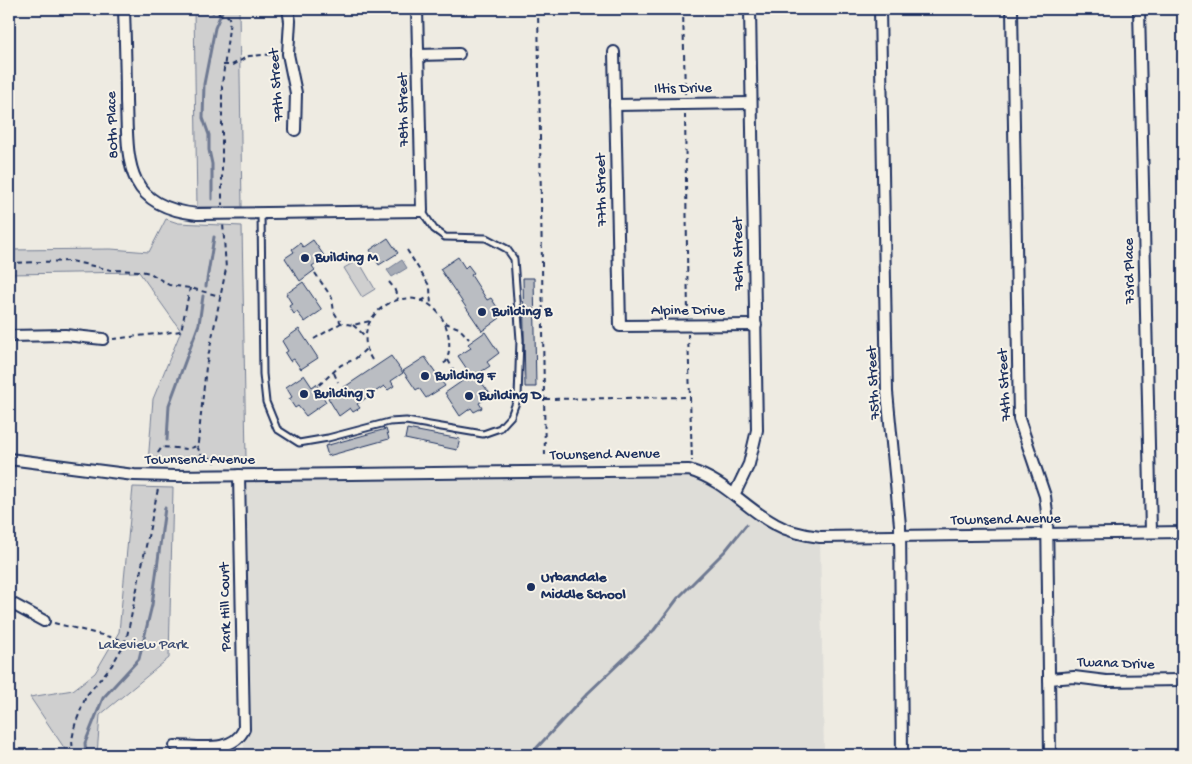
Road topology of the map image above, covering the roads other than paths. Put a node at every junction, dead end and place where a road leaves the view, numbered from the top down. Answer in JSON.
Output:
{"nodes":[{"id":1,"x":124,"y":9,"type":"edge"},
{"id":2,"x":288,"y":9,"type":"edge"},
{"id":3,"x":417,"y":9,"type":"edge"},
{"id":4,"x":750,"y":9,"type":"edge"},
{"id":5,"x":880,"y":9,"type":"edge"},
{"id":6,"x":1012,"y":9,"type":"edge"},
{"id":7,"x":1140,"y":9,"type":"edge"},
{"id":8,"x":614,"y":52,"type":"dead end"},
{"id":9,"x":459,"y":54,"type":"dead end"},
{"id":10,"x":418,"y":55,"type":"junction"},
{"id":11,"x":751,"y":103,"type":"junction"},
{"id":12,"x":615,"y":105,"type":"junction"},
{"id":13,"x":295,"y":130,"type":"dead end"},
{"id":14,"x":422,"y":211,"type":"junction"},
{"id":15,"x":261,"y":212,"type":"junction"},
{"id":16,"x":756,"y":325,"type":"junction"},
{"id":17,"x":620,"y":326,"type":"joint"},
{"id":18,"x":9,"y":336,"type":"edge"},
{"id":19,"x":103,"y":340,"type":"road end"},
{"id":20,"x":9,"y":459,"type":"edge"},
{"id":21,"x":239,"y":476,"type":"junction"},
{"id":22,"x":735,"y":494,"type":"junction"},
{"id":23,"x":1150,"y":532,"type":"junction"},
{"id":24,"x":1183,"y":532,"type":"edge"},
{"id":25,"x":1047,"y":534,"type":"junction"},
{"id":26,"x":900,"y":537,"type":"junction"},
{"id":27,"x":9,"y":602,"type":"edge"},
{"id":28,"x":44,"y":621,"type":"road end"},
{"id":29,"x":1049,"y":679,"type":"junction"},
{"id":30,"x":1183,"y":680,"type":"edge"},
{"id":31,"x":175,"y":746,"type":"dead end"},
{"id":32,"x":902,"y":755,"type":"edge"},
{"id":33,"x":1050,"y":755,"type":"edge"}],
"edges":[{"from":1,"to":15,"type":"street","name":"80th Place"},
{"from":2,"to":13,"type":"street","name":"79th Street"},
{"from":3,"to":10,"type":"street","name":"78th Street"},
{"from":4,"to":11,"type":"street","name":"76th Street"},
{"from":5,"to":26,"type":"street","name":"75th Street"},
{"from":6,"to":25,"type":"street","name":"74th Street"},
{"from":7,"to":23,"type":"street","name":"73rd Place"},
{"from":8,"to":12,"type":"street","name":"77th Street"},
{"from":9,"to":10,"type":"street"},
{"from":10,"to":14,"type":"street","name":"78th Street"},
{"from":11,"to":12,"type":"street","name":"Iltis Drive"},
{"from":11,"to":16,"type":"street","name":"76th Street"},
{"from":12,"to":17,"type":"street","name":"77th Street"},
{"from":14,"to":15,"type":"street","name":"80th Place"},
{"from":14,"to":15,"type":"lane"},
{"from":16,"to":17,"type":"street","name":"Alpine Drive"},
{"from":16,"to":22,"type":"street","name":"76th Street"},
{"from":18,"to":19,"type":"street"},
{"from":20,"to":21,"type":"street","name":"Townsend Avenue"},
{"from":21,"to":22,"type":"street","name":"Townsend Avenue"},
{"from":21,"to":31,"type":"street","name":"Park Hill Court"},
{"from":22,"to":26,"type":"street","name":"Townsend Avenue"},
{"from":23,"to":24,"type":"street","name":"Townsend Avenue"},
{"from":23,"to":25,"type":"street","name":"Townsend Avenue"},
{"from":25,"to":26,"type":"street","name":"Townsend Avenue"},
{"from":25,"to":29,"type":"street","name":"74th Street"},
{"from":26,"to":32,"type":"street","name":"75th Street"},
{"from":27,"to":28,"type":"street"},
{"from":29,"to":30,"type":"street","name":"Twana Drive"},
{"from":29,"to":33,"type":"street","name":"74th Street"}]}
